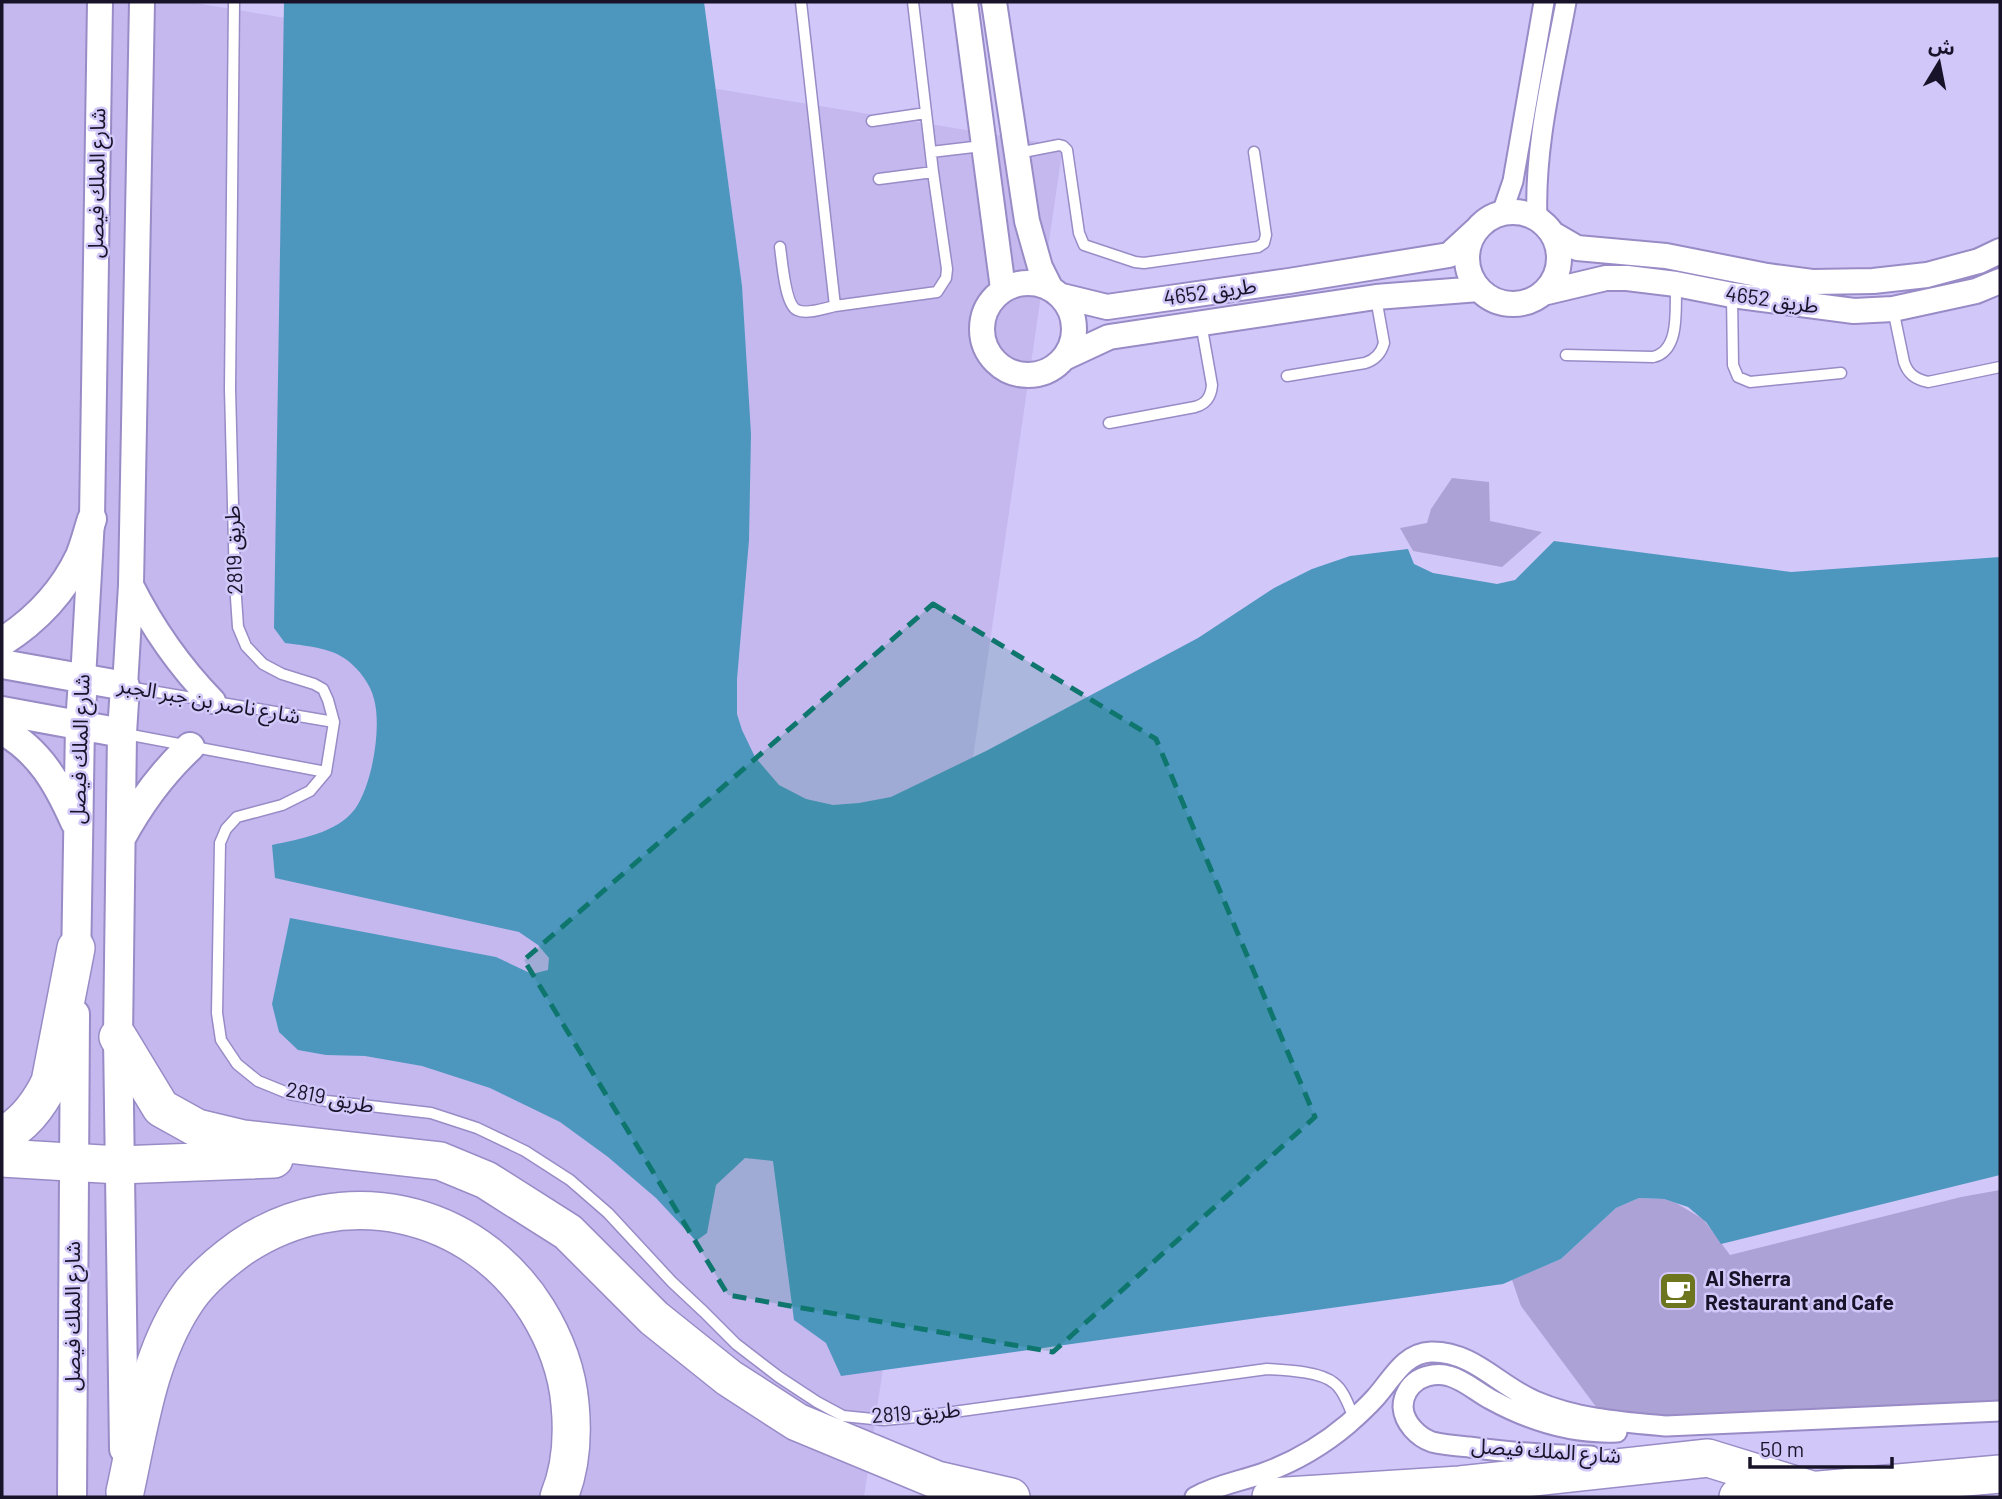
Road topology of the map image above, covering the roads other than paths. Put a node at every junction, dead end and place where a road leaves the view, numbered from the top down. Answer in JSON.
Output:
{"nodes":[{"id":1,"x":100,"y":2,"type":"edge"},
{"id":2,"x":142,"y":2,"type":"edge"},
{"id":3,"x":234,"y":2,"type":"edge"},
{"id":4,"x":801,"y":2,"type":"edge"},
{"id":5,"x":912,"y":2,"type":"edge"},
{"id":6,"x":965,"y":2,"type":"edge"},
{"id":7,"x":995,"y":2,"type":"edge"},
{"id":8,"x":1544,"y":2,"type":"edge"},
{"id":9,"x":1566,"y":2,"type":"edge"},
{"id":10,"x":926,"y":113,"type":"junction"},
{"id":11,"x":872,"y":121,"type":"dead end"},
{"id":12,"x":985,"y":146,"type":"junction"},
{"id":13,"x":931,"y":152,"type":"junction"},
{"id":14,"x":1254,"y":152,"type":"dead end"},
{"id":15,"x":1017,"y":153,"type":"junction"},
{"id":16,"x":933,"y":172,"type":"junction"},
{"id":17,"x":879,"y":179,"type":"dead end"},
{"id":18,"x":1502,"y":214,"type":"junction"},
{"id":19,"x":1545,"y":226,"type":"junction"},
{"id":20,"x":1475,"y":232,"type":"junction"},
{"id":21,"x":780,"y":247,"type":"dead end"},
{"id":22,"x":2000,"y":251,"type":"edge"},
{"id":23,"x":2000,"y":282,"type":"edge"},
{"id":24,"x":1676,"y":284,"type":"junction"},
{"id":25,"x":1003,"y":289,"type":"junction"},
{"id":26,"x":1479,"y":289,"type":"junction"},
{"id":27,"x":1056,"y":292,"type":"junction"},
{"id":28,"x":1543,"y":293,"type":"junction"},
{"id":29,"x":1732,"y":295,"type":"junction"},
{"id":30,"x":1376,"y":297,"type":"junction"},
{"id":31,"x":835,"y":306,"type":"junction"},
{"id":32,"x":1893,"y":309,"type":"junction"},
{"id":33,"x":1201,"y":323,"type":"junction"},
{"id":34,"x":1566,"y":355,"type":"dead end"},
{"id":35,"x":1066,"y":357,"type":"junction"},
{"id":36,"x":2000,"y":366,"type":"edge"},
{"id":37,"x":1840,"y":373,"type":"dead end"},
{"id":38,"x":1287,"y":376,"type":"dead end"},
{"id":39,"x":1109,"y":424,"type":"dead end"},
{"id":40,"x":92,"y":519,"type":"junction"},
{"id":41,"x":131,"y":585,"type":"junction"},
{"id":42,"x":2,"y":642,"type":"edge"},
{"id":43,"x":2,"y":664,"type":"edge"},
{"id":44,"x":83,"y":679,"type":"junction"},
{"id":45,"x":125,"y":686,"type":"junction"},
{"id":46,"x":213,"y":701,"type":"junction"},
{"id":47,"x":2,"y":711,"type":"edge"},
{"id":48,"x":334,"y":722,"type":"junction"},
{"id":49,"x":80,"y":725,"type":"junction"},
{"id":50,"x":2,"y":730,"type":"edge"},
{"id":51,"x":122,"y":733,"type":"junction"},
{"id":52,"x":190,"y":747,"type":"junction"},
{"id":53,"x":326,"y":772,"type":"junction"},
{"id":54,"x":77,"y":827,"type":"junction"},
{"id":55,"x":120,"y":841,"type":"junction"},
{"id":56,"x":76,"y":948,"type":"junction"},
{"id":57,"x":118,"y":1037,"type":"junction"},
{"id":58,"x":2,"y":1136,"type":"edge"},
{"id":59,"x":384,"y":1155,"type":"junction"},
{"id":60,"x":2,"y":1158,"type":"edge"},
{"id":61,"x":73,"y":1162,"type":"junction"},
{"id":62,"x":118,"y":1165,"type":"junction"},
{"id":63,"x":2000,"y":1411,"type":"edge"},
{"id":64,"x":1354,"y":1418,"type":"junction"},
{"id":65,"x":1666,"y":1426,"type":"junction"},
{"id":66,"x":1708,"y":1458,"type":"junction"},
{"id":67,"x":2000,"y":1474,"type":"edge"},
{"id":68,"x":1815,"y":1491,"type":"junction"},
{"id":69,"x":124,"y":1495,"type":"edge"},
{"id":70,"x":72,"y":1497,"type":"edge"},
{"id":71,"x":559,"y":1497,"type":"edge"},
{"id":72,"x":1011,"y":1497,"type":"edge"},
{"id":73,"x":1195,"y":1497,"type":"edge"},
{"id":74,"x":1271,"y":1497,"type":"edge"},
{"id":75,"x":1738,"y":1497,"type":"edge"}],
"edges":[{"from":1,"to":40,"type":"street","name":"شارع الملك فيصل"},
{"from":2,"to":41,"type":"street","name":"شارع الملك فيصل"},
{"from":3,"to":48,"type":"lane","name":"طريق 2819"},
{"from":4,"to":31,"type":"lane"},
{"from":5,"to":10,"type":"lane"},
{"from":6,"to":12,"type":"street"},
{"from":7,"to":15,"type":"street"},
{"from":8,"to":18,"type":"street"},
{"from":9,"to":19,"type":"street"},
{"from":10,"to":11,"type":"lane"},
{"from":10,"to":13,"type":"lane"},
{"from":12,"to":13,"type":"lane"},
{"from":12,"to":25,"type":"street"},
{"from":13,"to":16,"type":"lane"},
{"from":14,"to":15,"type":"lane"},
{"from":15,"to":27,"type":"street"},
{"from":16,"to":17,"type":"lane"},
{"from":16,"to":31,"type":"lane"},
{"from":18,"to":19,"type":"street"},
{"from":18,"to":20,"type":"street"},
{"from":19,"to":22,"type":"street","name":"طريق 4652"},
{"from":19,"to":28,"type":"street"},
{"from":20,"to":26,"type":"street"},
{"from":20,"to":27,"type":"street","name":"طريق 4652"},
{"from":21,"to":31,"type":"lane"},
{"from":23,"to":32,"type":"street","name":"طريق 4652"},
{"from":24,"to":28,"type":"street","name":"طريق 4652"},
{"from":24,"to":29,"type":"street","name":"طريق 4652"},
{"from":24,"to":34,"type":"lane"},
{"from":25,"to":27,"type":"street"},
{"from":25,"to":35,"type":"street"},
{"from":26,"to":28,"type":"street"},
{"from":26,"to":30,"type":"street","name":"طريق 4652"},
{"from":27,"to":35,"type":"street"},
{"from":29,"to":32,"type":"street","name":"طريق 4652"},
{"from":29,"to":37,"type":"lane"},
{"from":30,"to":33,"type":"street","name":"طريق 4652"},
{"from":30,"to":38,"type":"lane"},
{"from":32,"to":36,"type":"lane"},
{"from":33,"to":35,"type":"street","name":"طريق 4652"},
{"from":33,"to":39,"type":"lane"},
{"from":40,"to":42,"type":"main road"},
{"from":40,"to":44,"type":"street","name":"شارع الملك فيصل"},
{"from":41,"to":45,"type":"street","name":"شارع الملك فيصل"},
{"from":41,"to":46,"type":"street"},
{"from":43,"to":44,"type":"main road","name":"شارع ناصر بن جبر الجبر"},
{"from":44,"to":45,"type":"main road","name":"شارع ناصر بن جبر الجبر"},
{"from":44,"to":49,"type":"main road","name":"شارع الملك فيصل"},
{"from":45,"to":46,"type":"lane","name":"شارع ناصر بن جبر الجبر"},
{"from":45,"to":51,"type":"main road","name":"شارع الملك فيصل"},
{"from":46,"to":48,"type":"lane","name":"شارع ناصر بن جبر الجبر"},
{"from":47,"to":49,"type":"main road"},
{"from":48,"to":53,"type":"lane","name":"طريق 2819"},
{"from":49,"to":51,"type":"main road"},
{"from":49,"to":54,"type":"main road","name":"شارع الملك فيصل"},
{"from":50,"to":54,"type":"main road"},
{"from":51,"to":52,"type":"lane"},
{"from":51,"to":55,"type":"main road","name":"شارع الملك فيصل"},
{"from":52,"to":53,"type":"lane"},
{"from":52,"to":55,"type":"main road"},
{"from":53,"to":64,"type":"lane","name":"طريق 2819"},
{"from":54,"to":56,"type":"main road","name":"شارع الملك فيصل"},
{"from":55,"to":57,"type":"main road","name":"شارع الملك فيصل"},
{"from":56,"to":58,"type":"highway"},
{"from":56,"to":61,"type":"main road","name":"شارع الملك فيصل"},
{"from":57,"to":59,"type":"highway"},
{"from":57,"to":62,"type":"main road","name":"شارع الملك فيصل"},
{"from":59,"to":62,"type":"highway"},
{"from":59,"to":72,"type":"highway"},
{"from":60,"to":61,"type":"highway"},
{"from":61,"to":62,"type":"highway"},
{"from":61,"to":70,"type":"main road","name":"شارع الملك فيصل"},
{"from":62,"to":69,"type":"main road","name":"شارع الملك فيصل"},
{"from":63,"to":65,"type":"street","name":"شارع الملك فيصل"},
{"from":64,"to":65,"type":"street","name":"شارع الملك فيصل"},
{"from":64,"to":73,"type":"street","name":"شارع الملك فيصل"},
{"from":65,"to":66,"type":"street","name":"شارع الملك فيصل"},
{"from":66,"to":68,"type":"highway"},
{"from":66,"to":74,"type":"highway"},
{"from":67,"to":68,"type":"highway"},
{"from":68,"to":75,"type":"highway"},
{"from":69,"to":71,"type":"highway"}]}
